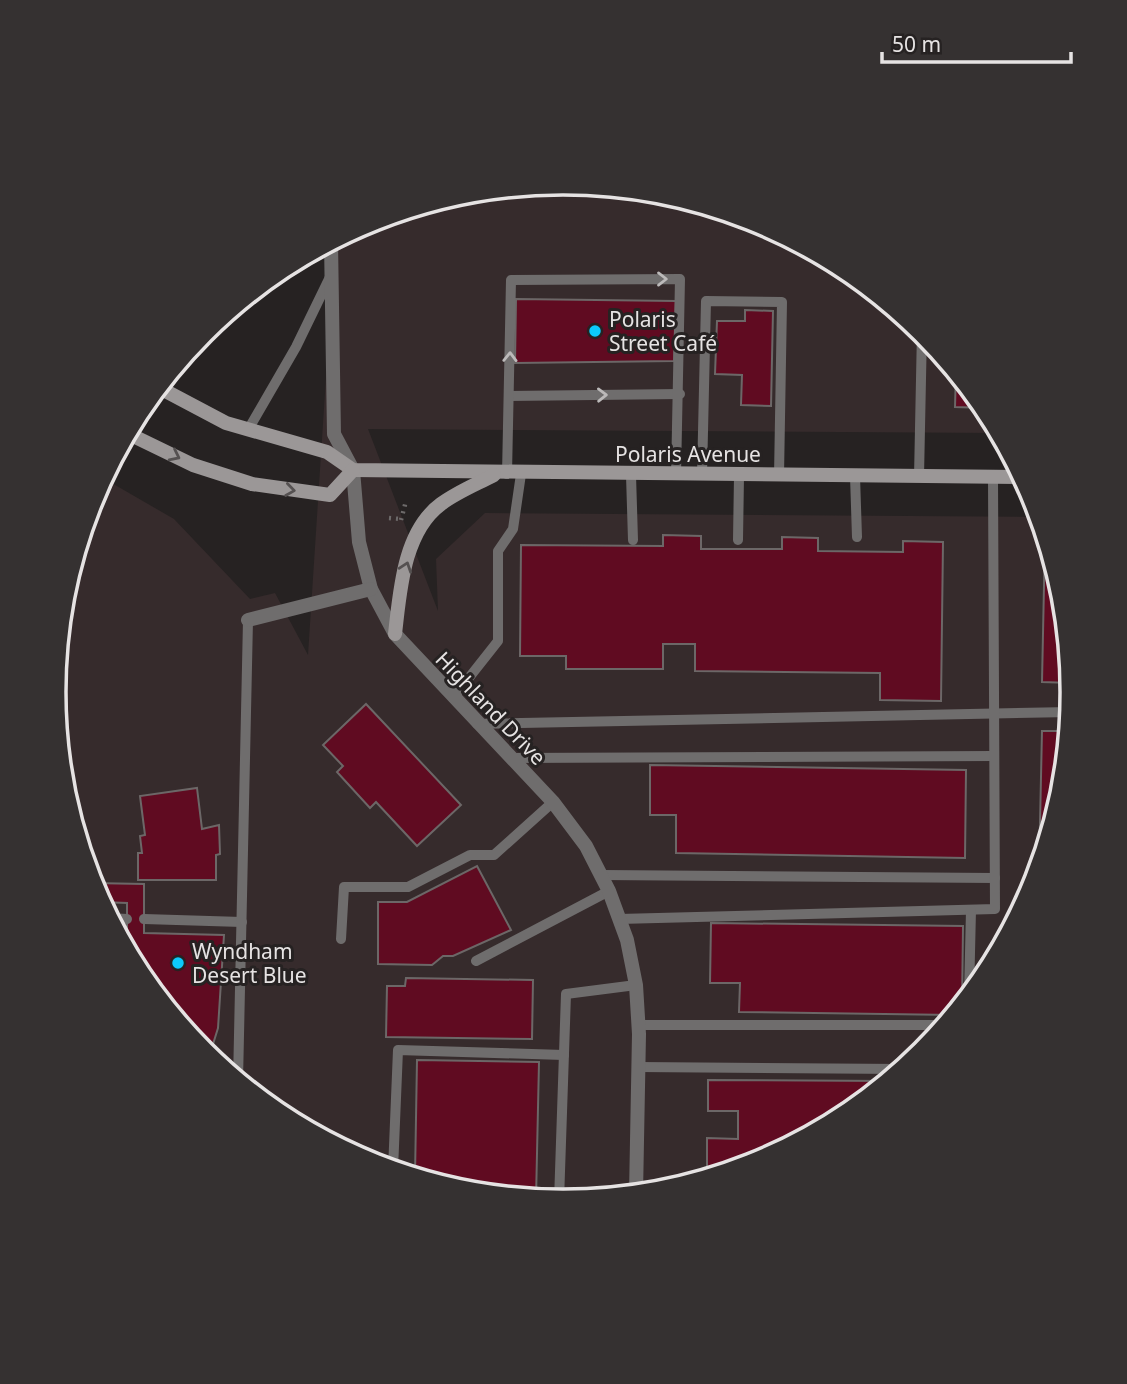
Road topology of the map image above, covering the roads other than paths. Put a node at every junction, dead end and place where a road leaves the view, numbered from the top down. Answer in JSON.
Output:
{"nodes":[{"id":1,"x":331,"y":253,"type":"edge"},
{"id":2,"x":330,"y":277,"type":"junction"},
{"id":3,"x":922,"y":348,"type":"edge"},
{"id":4,"x":167,"y":392,"type":"edge"},
{"id":5,"x":680,"y":394,"type":"junction"},
{"id":6,"x":509,"y":396,"type":"junction"},
{"id":7,"x":248,"y":430,"type":"junction"},
{"id":8,"x":136,"y":438,"type":"edge"},
{"id":9,"x":353,"y":470,"type":"junction"},
{"id":10,"x":508,"y":474,"type":"junction"},
{"id":11,"x":631,"y":475,"type":"junction"},
{"id":12,"x":676,"y":475,"type":"junction"},
{"id":13,"x":702,"y":475,"type":"junction"},
{"id":14,"x":739,"y":475,"type":"junction"},
{"id":15,"x":779,"y":476,"type":"junction"},
{"id":16,"x":855,"y":476,"type":"junction"},
{"id":17,"x":919,"y":477,"type":"junction"},
{"id":18,"x":993,"y":477,"type":"junction"},
{"id":19,"x":1012,"y":478,"type":"edge"},
{"id":20,"x":857,"y":537,"type":"dead end"},
{"id":21,"x":633,"y":540,"type":"dead end"},
{"id":22,"x":738,"y":540,"type":"dead end"},
{"id":23,"x":371,"y":589,"type":"junction"},
{"id":24,"x":248,"y":620,"type":"joint"},
{"id":25,"x":395,"y":634,"type":"junction"},
{"id":26,"x":453,"y":698,"type":"junction"},
{"id":27,"x":994,"y":712,"type":"junction"},
{"id":28,"x":1059,"y":712,"type":"edge"},
{"id":29,"x":477,"y":724,"type":"junction"},
{"id":30,"x":994,"y":757,"type":"junction"},
{"id":31,"x":509,"y":758,"type":"junction"},
{"id":32,"x":553,"y":802,"type":"junction"},
{"id":33,"x":601,"y":875,"type":"junction"},
{"id":34,"x":995,"y":878,"type":"junction"},
{"id":35,"x":609,"y":891,"type":"junction"},
{"id":36,"x":971,"y":910,"type":"junction"},
{"id":37,"x":144,"y":919,"type":"dead end"},
{"id":38,"x":620,"y":919,"type":"junction"},
{"id":39,"x":242,"y":922,"type":"junction"},
{"id":40,"x":341,"y":939,"type":"dead end"},
{"id":41,"x":476,"y":961,"type":"dead end"},
{"id":42,"x":969,"y":979,"type":"edge"},
{"id":43,"x":636,"y":985,"type":"junction"},
{"id":44,"x":638,"y":1024,"type":"junction"},
{"id":45,"x":932,"y":1025,"type":"edge"},
{"id":46,"x":564,"y":1055,"type":"junction"},
{"id":47,"x":638,"y":1067,"type":"junction"},
{"id":48,"x":238,"y":1068,"type":"edge"},
{"id":49,"x":887,"y":1069,"type":"edge"},
{"id":50,"x":393,"y":1159,"type":"edge"},
{"id":51,"x":636,"y":1183,"type":"edge"},
{"id":52,"x":559,"y":1189,"type":"edge"}],
"edges":[{"from":1,"to":2,"type":"street","name":"Highland Drive"},
{"from":2,"to":7,"type":"lane"},
{"from":2,"to":9,"type":"street","name":"Highland Drive"},
{"from":3,"to":17,"type":"lane"},
{"from":4,"to":7,"type":"street"},
{"from":6,"to":5,"type":"lane","one_way":true},
{"from":6,"to":5,"type":"lane","one_way":true},
{"from":5,"to":12,"type":"lane"},
{"from":6,"to":10,"type":"lane"},
{"from":7,"to":9,"type":"street"},
{"from":8,"to":9,"type":"street","one_way":true},
{"from":9,"to":10,"type":"street","name":"Polaris Avenue"},
{"from":9,"to":23,"type":"street","name":"Highland Drive"},
{"from":10,"to":11,"type":"street","name":"Polaris Avenue"},
{"from":25,"to":10,"type":"street","one_way":true},
{"from":10,"to":26,"type":"lane"},
{"from":11,"to":12,"type":"street","name":"Polaris Avenue"},
{"from":11,"to":21,"type":"lane"},
{"from":12,"to":13,"type":"street","name":"Polaris Avenue"},
{"from":13,"to":14,"type":"street","name":"Polaris Avenue"},
{"from":13,"to":15,"type":"lane"},
{"from":14,"to":15,"type":"street","name":"Polaris Avenue"},
{"from":14,"to":22,"type":"lane"},
{"from":15,"to":16,"type":"street","name":"Polaris Avenue"},
{"from":16,"to":17,"type":"street","name":"Polaris Avenue"},
{"from":16,"to":20,"type":"lane"},
{"from":17,"to":18,"type":"street","name":"Polaris Avenue"},
{"from":18,"to":19,"type":"street","name":"Polaris Avenue"},
{"from":18,"to":27,"type":"lane"},
{"from":23,"to":24,"type":"street"},
{"from":23,"to":25,"type":"street","name":"Highland Drive"},
{"from":24,"to":39,"type":"lane"},
{"from":25,"to":26,"type":"street","name":"Highland Drive"},
{"from":26,"to":29,"type":"street","name":"Highland Drive"},
{"from":27,"to":28,"type":"lane"},
{"from":27,"to":29,"type":"lane"},
{"from":27,"to":30,"type":"lane"},
{"from":29,"to":31,"type":"street","name":"Highland Drive"},
{"from":30,"to":31,"type":"lane"},
{"from":30,"to":34,"type":"lane"},
{"from":31,"to":32,"type":"street","name":"Highland Drive"},
{"from":32,"to":33,"type":"street","name":"Highland Drive"},
{"from":32,"to":40,"type":"lane"},
{"from":33,"to":34,"type":"lane"},
{"from":33,"to":35,"type":"street","name":"Highland Drive"},
{"from":34,"to":36,"type":"lane"},
{"from":35,"to":38,"type":"street","name":"Highland Drive"},
{"from":35,"to":41,"type":"lane"},
{"from":36,"to":38,"type":"lane"},
{"from":36,"to":42,"type":"lane"},
{"from":37,"to":39,"type":"lane"},
{"from":38,"to":43,"type":"street","name":"Highland Drive"},
{"from":39,"to":48,"type":"lane"},
{"from":43,"to":44,"type":"street","name":"Highland Drive"},
{"from":43,"to":46,"type":"lane"},
{"from":44,"to":45,"type":"lane"},
{"from":44,"to":47,"type":"street","name":"Highland Drive"},
{"from":46,"to":50,"type":"lane"},
{"from":46,"to":52,"type":"lane"},
{"from":47,"to":49,"type":"lane"},
{"from":47,"to":51,"type":"street","name":"Highland Drive"}]}
